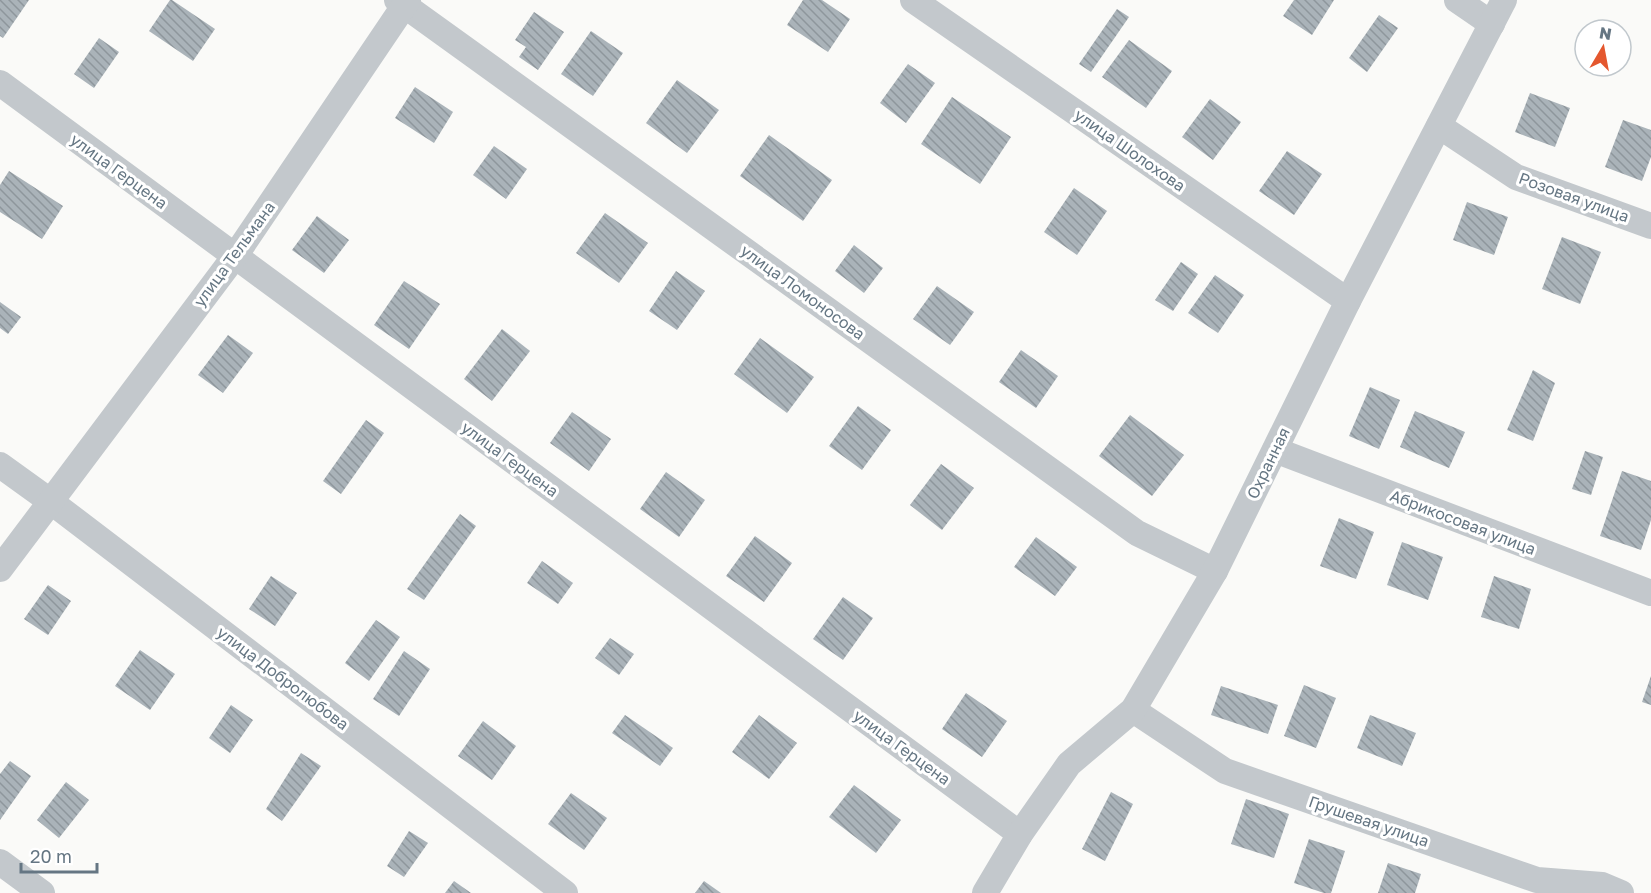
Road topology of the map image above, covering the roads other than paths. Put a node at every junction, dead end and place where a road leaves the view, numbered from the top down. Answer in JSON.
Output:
{"nodes":[{"id":1,"x":913,"y":0,"type":"edge"},
{"id":2,"x":1457,"y":0,"type":"edge"},
{"id":3,"x":1504,"y":0,"type":"edge"},
{"id":4,"x":403,"y":2,"type":"edge"},
{"id":5,"x":1492,"y":24,"type":"junction"},
{"id":6,"x":0,"y":83,"type":"edge"},
{"id":7,"x":1439,"y":126,"type":"junction"},
{"id":8,"x":1651,"y":226,"type":"edge"},
{"id":9,"x":235,"y":256,"type":"junction"},
{"id":10,"x":1348,"y":301,"type":"junction"},
{"id":11,"x":1275,"y":450,"type":"junction"},
{"id":12,"x":0,"y":465,"type":"edge"},
{"id":13,"x":50,"y":501,"type":"junction"},
{"id":14,"x":0,"y":569,"type":"edge"},
{"id":15,"x":1215,"y":571,"type":"junction"},
{"id":16,"x":1651,"y":593,"type":"edge"},
{"id":17,"x":1133,"y":710,"type":"junction"},
{"id":18,"x":1020,"y":834,"type":"junction"},
{"id":19,"x":0,"y":862,"type":"edge"},
{"id":20,"x":42,"y":893,"type":"edge"},
{"id":21,"x":565,"y":893,"type":"edge"},
{"id":22,"x":985,"y":893,"type":"edge"},
{"id":23,"x":1621,"y":893,"type":"edge"}],
"edges":[{"from":1,"to":10,"type":"street","name":"улица Шолохова"},
{"from":2,"to":5,"type":"street"},
{"from":3,"to":5,"type":"street","name":"Охранная"},
{"from":4,"to":9,"type":"street","name":"улица Тельмана"},
{"from":4,"to":15,"type":"street","name":"улица Ломоносова"},
{"from":5,"to":7,"type":"street","name":"Охранная"},
{"from":6,"to":9,"type":"street","name":"улица Герцена"},
{"from":7,"to":8,"type":"street","name":"Розовая улица"},
{"from":7,"to":10,"type":"street","name":"Охранная"},
{"from":9,"to":13,"type":"street","name":"улица Тельмана"},
{"from":9,"to":18,"type":"street","name":"улица Герцена"},
{"from":10,"to":11,"type":"street","name":"Охранная"},
{"from":11,"to":15,"type":"street","name":"Охранная"},
{"from":11,"to":16,"type":"street","name":"Абрикосовая улица"},
{"from":12,"to":13,"type":"street","name":"улица Добролюбова"},
{"from":13,"to":14,"type":"street","name":"улица Тельмана"},
{"from":13,"to":21,"type":"street","name":"улица Добролюбова"},
{"from":15,"to":17,"type":"street","name":"Охранная"},
{"from":17,"to":18,"type":"street","name":"Охранная"},
{"from":17,"to":23,"type":"street","name":"Грушевая улица"},
{"from":18,"to":22,"type":"street","name":"Охранная"},
{"from":19,"to":20,"type":"street"}]}
